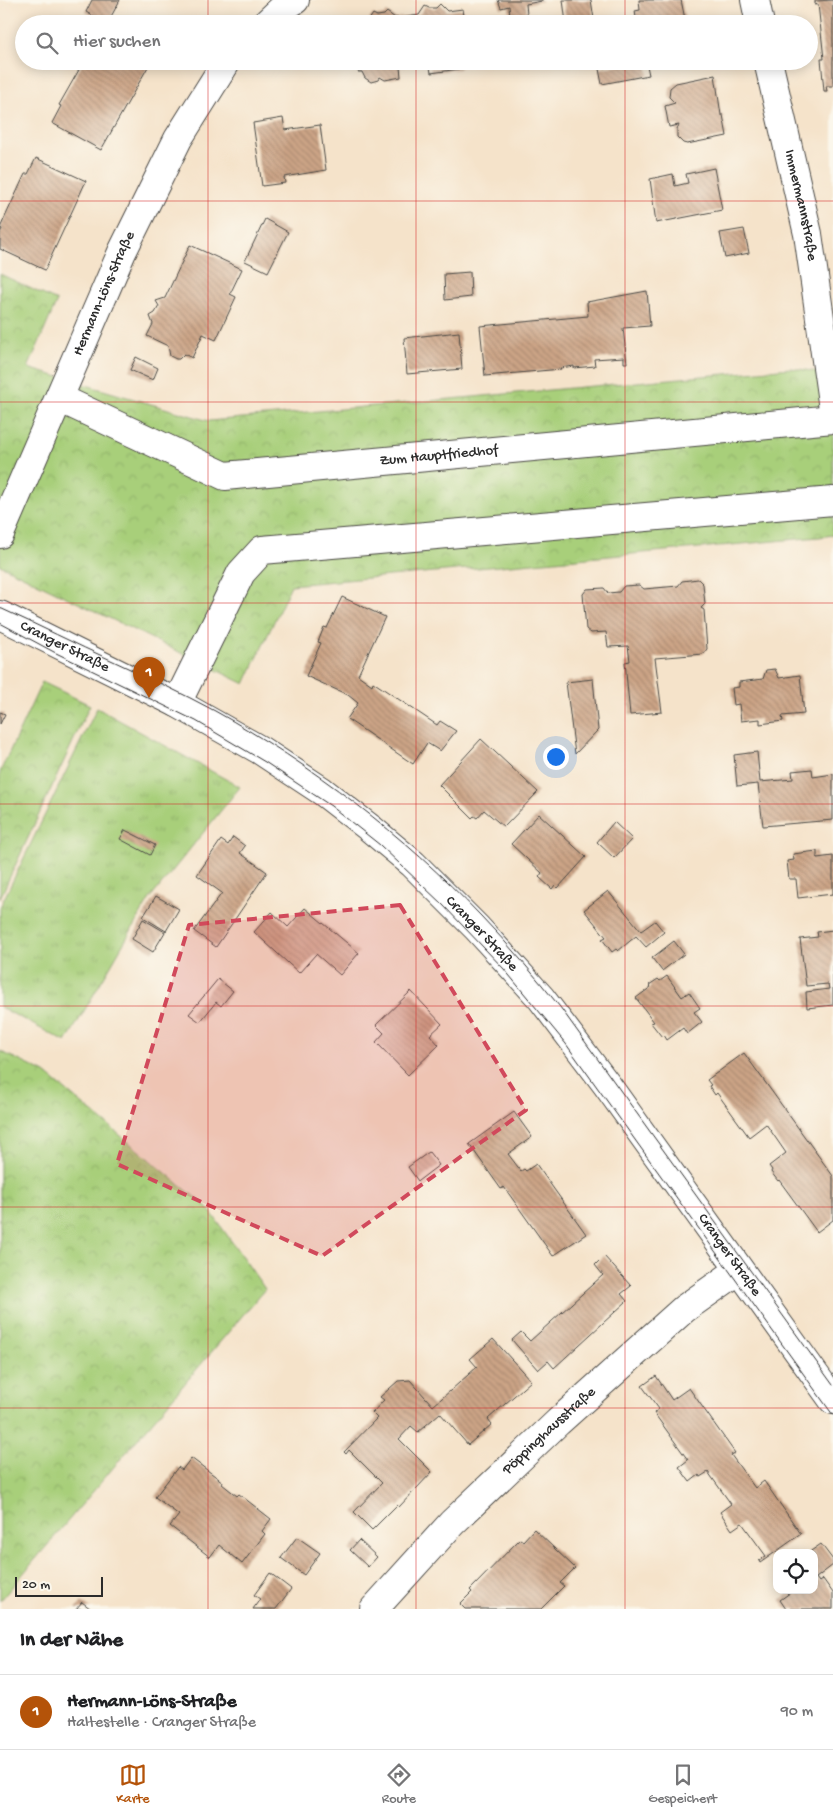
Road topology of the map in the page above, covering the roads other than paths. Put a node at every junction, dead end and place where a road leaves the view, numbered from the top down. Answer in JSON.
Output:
{"nodes":[{"id":1,"x":755,"y":0,"type":"edge"},
{"id":2,"x":758,"y":15,"type":"edge"},
{"id":3,"x":221,"y":70,"type":"edge"},
{"id":4,"x":770,"y":70,"type":"edge"},
{"id":5,"x":59,"y":398,"type":"junction"},
{"id":6,"x":833,"y":409,"type":"edge"},
{"id":7,"x":833,"y":419,"type":"edge"},
{"id":8,"x":833,"y":501,"type":"edge"},
{"id":9,"x":0,"y":534,"type":"edge"},
{"id":10,"x":0,"y":615,"type":"edge"},
{"id":11,"x":177,"y":703,"type":"junction"},
{"id":12,"x":739,"y":1270,"type":"junction"},
{"id":13,"x":833,"y":1400,"type":"edge"},
{"id":14,"x":374,"y":1609,"type":"edge"}],
"edges":[{"from":1,"to":2,"type":"street"},
{"from":3,"to":5,"type":"street","name":"Hermann-Löns-Straße"},
{"from":4,"to":6,"type":"street","name":"Immermannstraße"},
{"from":5,"to":7,"type":"street","name":"Zum Hauptfriedhof"},
{"from":5,"to":9,"type":"street","name":"Hermann-Löns-Straße"},
{"from":8,"to":11,"type":"street"},
{"from":10,"to":11,"type":"street","name":"Cranger Straße"},
{"from":11,"to":12,"type":"street","name":"Cranger Straße"},
{"from":12,"to":13,"type":"street","name":"Cranger Straße"},
{"from":12,"to":14,"type":"street","name":"Pöppinghausstraße"}]}
